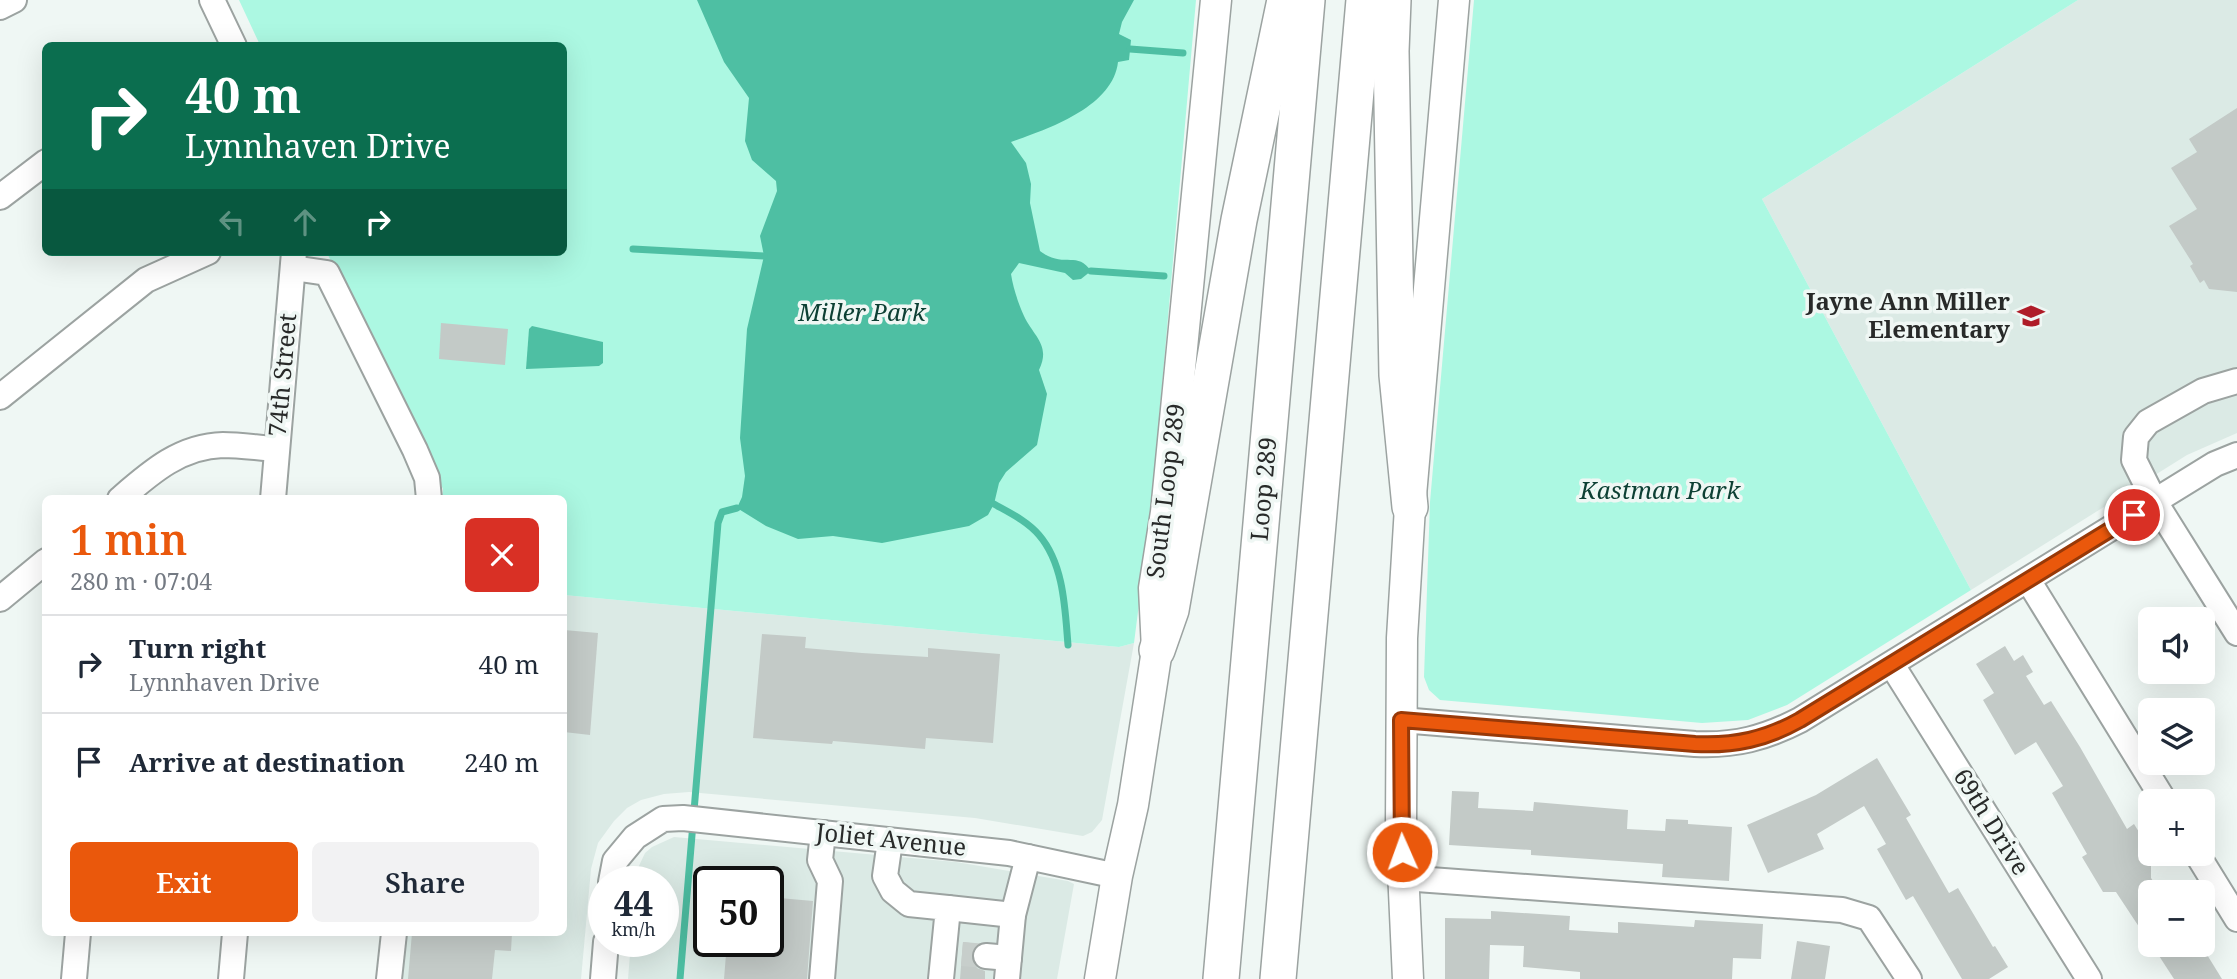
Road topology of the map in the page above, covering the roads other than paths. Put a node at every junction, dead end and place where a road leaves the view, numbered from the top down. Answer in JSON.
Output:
{"nodes":[{"id":1,"x":14,"y":0,"type":"edge"},
{"id":2,"x":212,"y":0,"type":"edge"},
{"id":3,"x":1216,"y":0,"type":"edge"},
{"id":4,"x":1285,"y":0,"type":"edge"},
{"id":5,"x":1307,"y":0,"type":"edge"},
{"id":6,"x":1364,"y":0,"type":"edge"},
{"id":7,"x":1393,"y":0,"type":"edge"},
{"id":8,"x":1454,"y":0,"type":"edge"},
{"id":9,"x":0,"y":7,"type":"edge"},
{"id":10,"x":232,"y":42,"type":"edge"},
{"id":11,"x":42,"y":165,"type":"edge"},
{"id":12,"x":0,"y":197,"type":"edge"},
{"id":13,"x":199,"y":256,"type":"edge"},
{"id":14,"x":293,"y":260,"type":"edge"},
{"id":15,"x":2237,"y":381,"type":"edge"},
{"id":16,"x":0,"y":397,"type":"edge"},
{"id":17,"x":277,"y":449,"type":"junction"},
{"id":18,"x":2237,"y":455,"type":"edge"},
{"id":19,"x":125,"y":495,"type":"edge"},
{"id":20,"x":273,"y":495,"type":"edge"},
{"id":21,"x":429,"y":495,"type":"edge"},
{"id":22,"x":2155,"y":502,"type":"junction"},
{"id":23,"x":1410,"y":507,"type":"junction"},
{"id":24,"x":42,"y":564,"type":"edge"},
{"id":25,"x":2028,"y":580,"type":"junction"},
{"id":26,"x":0,"y":599,"type":"edge"},
{"id":27,"x":2237,"y":633,"type":"edge"},
{"id":28,"x":1157,"y":650,"type":"junction"},
{"id":29,"x":1892,"y":665,"type":"junction"},
{"id":30,"x":1401,"y":720,"type":"junction"},
{"id":31,"x":2157,"y":789,"type":"edge"},
{"id":32,"x":823,"y":833,"type":"junction"},
{"id":33,"x":890,"y":841,"type":"junction"},
{"id":34,"x":1028,"y":857,"type":"junction"},
{"id":35,"x":614,"y":866,"type":"edge"},
{"id":36,"x":2204,"y":866,"type":"edge"},
{"id":37,"x":1117,"y":876,"type":"junction"},
{"id":38,"x":1403,"y":878,"type":"junction"},
{"id":39,"x":948,"y":908,"type":"junction"},
{"id":40,"x":1013,"y":915,"type":"junction"},
{"id":41,"x":2237,"y":919,"type":"edge"},
{"id":42,"x":78,"y":936,"type":"edge"},
{"id":43,"x":235,"y":936,"type":"edge"},
{"id":44,"x":394,"y":936,"type":"edge"},
{"id":45,"x":605,"y":957,"type":"edge"},
{"id":46,"x":982,"y":960,"type":"edge"},
{"id":47,"x":74,"y":979,"type":"edge"},
{"id":48,"x":231,"y":979,"type":"edge"},
{"id":49,"x":389,"y":979,"type":"edge"},
{"id":50,"x":603,"y":979,"type":"edge"},
{"id":51,"x":822,"y":979,"type":"edge"},
{"id":52,"x":941,"y":979,"type":"edge"},
{"id":53,"x":1100,"y":979,"type":"edge"},
{"id":54,"x":1221,"y":979,"type":"edge"},
{"id":55,"x":1278,"y":979,"type":"edge"},
{"id":56,"x":1408,"y":979,"type":"edge"},
{"id":57,"x":1909,"y":979,"type":"edge"},
{"id":58,"x":2090,"y":979,"type":"edge"}],
"edges":[{"from":1,"to":9,"type":"street"},
{"from":2,"to":10,"type":"street"},
{"from":3,"to":28,"type":"main road","name":"South Loop 289"},
{"from":4,"to":28,"type":"highway"},
{"from":5,"to":54,"type":"highway","name":"Loop 289"},
{"from":6,"to":55,"type":"highway"},
{"from":7,"to":23,"type":"highway"},
{"from":8,"to":23,"type":"main road"},
{"from":11,"to":12,"type":"street"},
{"from":13,"to":16,"type":"street"},
{"from":14,"to":17,"type":"street","name":"74th Street"},
{"from":14,"to":21,"type":"street"},
{"from":15,"to":22,"type":"street"},
{"from":17,"to":19,"type":"street"},
{"from":17,"to":20,"type":"street","name":"74th Street"},
{"from":18,"to":22,"type":"street"},
{"from":22,"to":25,"type":"street"},
{"from":22,"to":27,"type":"street"},
{"from":23,"to":30,"type":"main road"},
{"from":24,"to":26,"type":"street"},
{"from":25,"to":29,"type":"street"},
{"from":25,"to":31,"type":"street"},
{"from":28,"to":37,"type":"main road","name":"South Loop 289"},
{"from":29,"to":30,"type":"street"},
{"from":29,"to":58,"type":"street","name":"69th Drive"},
{"from":30,"to":38,"type":"main road"},
{"from":32,"to":33,"type":"street","name":"Joliet Avenue"},
{"from":32,"to":35,"type":"street","name":"Joliet Avenue"},
{"from":32,"to":51,"type":"street"},
{"from":33,"to":34,"type":"street","name":"Joliet Avenue"},
{"from":33,"to":39,"type":"street"},
{"from":34,"to":37,"type":"street","name":"Joliet Avenue"},
{"from":34,"to":40,"type":"street"},
{"from":36,"to":41,"type":"street"},
{"from":37,"to":53,"type":"main road","name":"South Loop 289"},
{"from":38,"to":56,"type":"main road"},
{"from":38,"to":57,"type":"street"},
{"from":39,"to":40,"type":"street"},
{"from":39,"to":46,"type":"street"},
{"from":40,"to":46,"type":"street"},
{"from":42,"to":47,"type":"street"},
{"from":43,"to":48,"type":"street"},
{"from":44,"to":49,"type":"street"},
{"from":45,"to":50,"type":"street"},
{"from":46,"to":52,"type":"street"}]}
